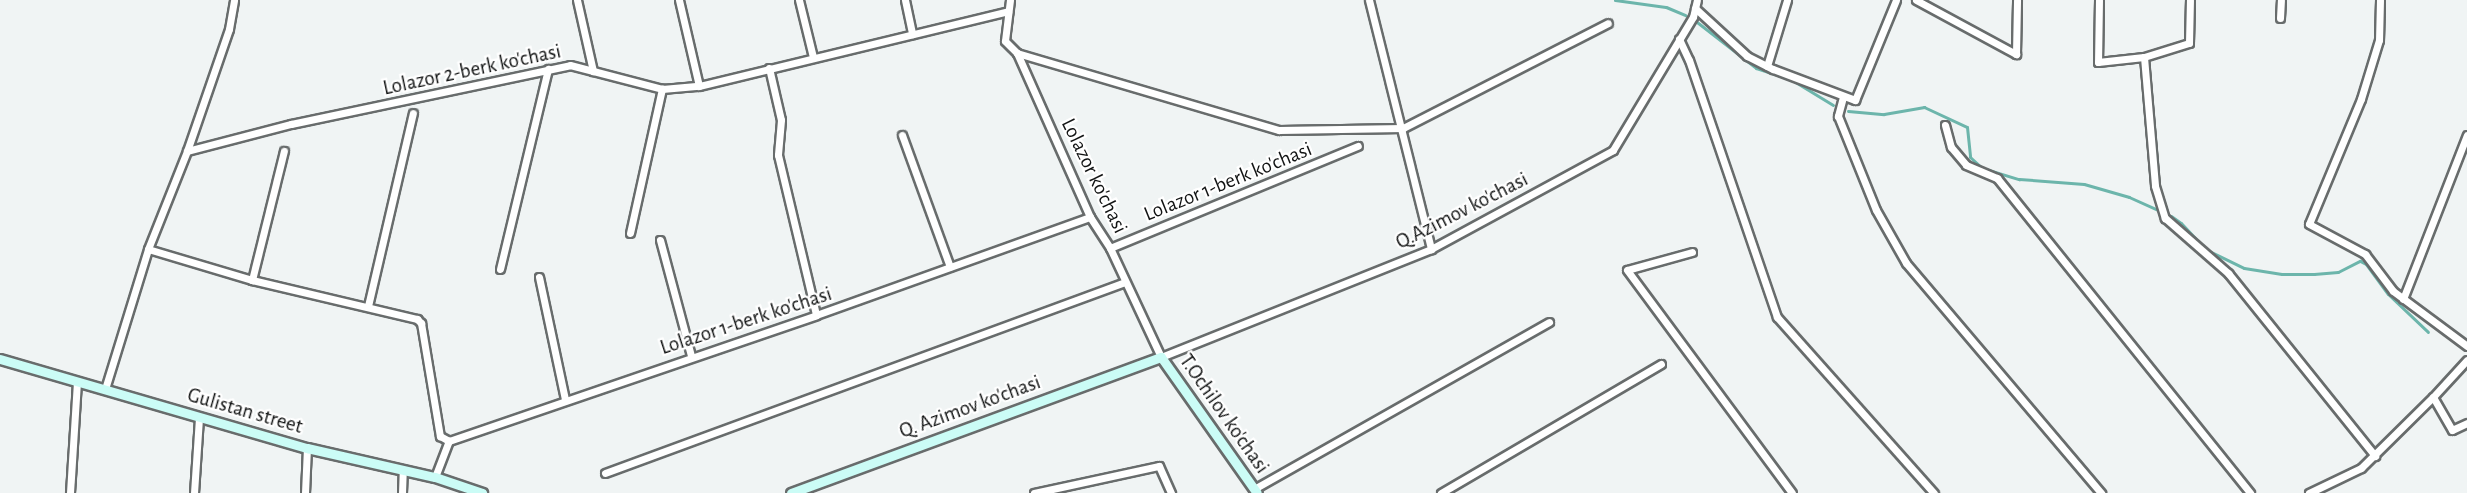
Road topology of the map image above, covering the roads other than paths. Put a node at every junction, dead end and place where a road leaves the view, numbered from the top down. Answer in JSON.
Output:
{"nodes":[{"id":1,"x":234,"y":0,"type":"edge"},
{"id":2,"x":577,"y":0,"type":"edge"},
{"id":3,"x":679,"y":0,"type":"edge"},
{"id":4,"x":800,"y":0,"type":"edge"},
{"id":5,"x":905,"y":0,"type":"edge"},
{"id":6,"x":1010,"y":0,"type":"edge"},
{"id":7,"x":1369,"y":0,"type":"edge"},
{"id":8,"x":1787,"y":0,"type":"edge"},
{"id":9,"x":1896,"y":0,"type":"edge"},
{"id":10,"x":1916,"y":0,"type":"edge"},
{"id":11,"x":2017,"y":0,"type":"edge"},
{"id":12,"x":2099,"y":0,"type":"edge"},
{"id":13,"x":2190,"y":0,"type":"edge"},
{"id":14,"x":2281,"y":0,"type":"edge"},
{"id":15,"x":2380,"y":0,"type":"edge"},
{"id":16,"x":1696,"y":4,"type":"edge"},
{"id":17,"x":1008,"y":11,"type":"junction"},
{"id":18,"x":2280,"y":18,"type":"dead end"},
{"id":19,"x":1608,"y":24,"type":"dead end"},
{"id":20,"x":912,"y":34,"type":"junction"},
{"id":21,"x":1679,"y":39,"type":"junction"},
{"id":22,"x":1017,"y":52,"type":"junction"},
{"id":23,"x":813,"y":57,"type":"junction"},
{"id":24,"x":2144,"y":57,"type":"junction"},
{"id":25,"x":1767,"y":66,"type":"junction"},
{"id":26,"x":769,"y":68,"type":"junction"},
{"id":27,"x":548,"y":69,"type":"junction"},
{"id":28,"x":593,"y":71,"type":"junction"},
{"id":29,"x":699,"y":86,"type":"junction"},
{"id":30,"x":662,"y":89,"type":"junction"},
{"id":31,"x":1843,"y":97,"type":"junction"},
{"id":32,"x":413,"y":113,"type":"dead end"},
{"id":33,"x":1945,"y":125,"type":"dead end"},
{"id":34,"x":1403,"y":128,"type":"junction"},
{"id":35,"x":902,"y":135,"type":"dead end"},
{"id":36,"x":2467,"y":135,"type":"edge"},
{"id":37,"x":1358,"y":146,"type":"dead end"},
{"id":38,"x":187,"y":151,"type":"junction"},
{"id":39,"x":284,"y":151,"type":"dead end"},
{"id":40,"x":1090,"y":217,"type":"junction"},
{"id":41,"x":630,"y":233,"type":"dead end"},
{"id":42,"x":660,"y":240,"type":"dead end"},
{"id":43,"x":1110,"y":248,"type":"junction"},
{"id":44,"x":148,"y":249,"type":"junction"},
{"id":45,"x":1431,"y":249,"type":"junction"},
{"id":46,"x":1692,"y":252,"type":"dead end"},
{"id":47,"x":950,"y":267,"type":"junction"},
{"id":48,"x":500,"y":269,"type":"dead end"},
{"id":49,"x":539,"y":277,"type":"dead end"},
{"id":50,"x":252,"y":280,"type":"junction"},
{"id":51,"x":1125,"y":282,"type":"junction"},
{"id":52,"x":2403,"y":299,"type":"junction"},
{"id":53,"x":368,"y":306,"type":"junction"},
{"id":54,"x":816,"y":315,"type":"junction"},
{"id":55,"x":1549,"y":322,"type":"dead end"},
{"id":56,"x":2467,"y":346,"type":"edge"},
{"id":57,"x":691,"y":356,"type":"junction"},
{"id":58,"x":1161,"y":357,"type":"junction"},
{"id":59,"x":0,"y":359,"type":"edge"},
{"id":60,"x":2467,"y":360,"type":"edge"},
{"id":61,"x":1661,"y":364,"type":"dead end"},
{"id":62,"x":77,"y":381,"type":"junction"},
{"id":63,"x":105,"y":389,"type":"junction"},
{"id":64,"x":2433,"y":397,"type":"junction"},
{"id":65,"x":565,"y":399,"type":"junction"},
{"id":66,"x":199,"y":417,"type":"junction"},
{"id":67,"x":2467,"y":423,"type":"edge"},
{"id":68,"x":448,"y":441,"type":"junction"},
{"id":69,"x":308,"y":448,"type":"junction"},
{"id":70,"x":2375,"y":456,"type":"junction"},
{"id":71,"x":403,"y":470,"type":"junction"},
{"id":72,"x":604,"y":473,"type":"dead end"},
{"id":73,"x":435,"y":477,"type":"junction"},
{"id":74,"x":1256,"y":491,"type":"edge"},
{"id":75,"x":70,"y":493,"type":"edge"},
{"id":76,"x":194,"y":493,"type":"edge"},
{"id":77,"x":305,"y":493,"type":"edge"},
{"id":78,"x":402,"y":493,"type":"edge"},
{"id":79,"x":482,"y":493,"type":"edge"},
{"id":80,"x":791,"y":493,"type":"edge"},
{"id":81,"x":1034,"y":493,"type":"edge"},
{"id":82,"x":1170,"y":493,"type":"edge"},
{"id":83,"x":1441,"y":493,"type":"edge"},
{"id":84,"x":1792,"y":493,"type":"edge"},
{"id":85,"x":1934,"y":493,"type":"edge"},
{"id":86,"x":2101,"y":493,"type":"edge"},
{"id":87,"x":2250,"y":493,"type":"edge"},
{"id":88,"x":2309,"y":493,"type":"edge"}],
"edges":[{"from":1,"to":38,"type":"street"},
{"from":2,"to":28,"type":"street"},
{"from":3,"to":29,"type":"street"},
{"from":4,"to":23,"type":"street"},
{"from":5,"to":20,"type":"street"},
{"from":6,"to":17,"type":"street"},
{"from":7,"to":34,"type":"street"},
{"from":8,"to":25,"type":"street"},
{"from":9,"to":31,"type":"street"},
{"from":10,"to":11,"type":"street"},
{"from":12,"to":24,"type":"street"},
{"from":13,"to":24,"type":"street"},
{"from":14,"to":18,"type":"street"},
{"from":15,"to":52,"type":"street"},
{"from":16,"to":21,"type":"street","name":"Q.Azimov ko'chasi"},
{"from":16,"to":25,"type":"street"},
{"from":17,"to":20,"type":"street","name":"Lolazor 2-berk ko'chasi"},
{"from":17,"to":22,"type":"street","name":"Lolazor ko'chasi"},
{"from":19,"to":34,"type":"street"},
{"from":20,"to":23,"type":"street","name":"Lolazor 2-berk ko'chasi"},
{"from":21,"to":45,"type":"street","name":"Q.Azimov ko'chasi"},
{"from":21,"to":85,"type":"street"},
{"from":22,"to":34,"type":"street"},
{"from":22,"to":40,"type":"street","name":"Lolazor ko'chasi"},
{"from":23,"to":26,"type":"street","name":"Lolazor 2-berk ko'chasi"},
{"from":24,"to":70,"type":"street"},
{"from":25,"to":31,"type":"street"},
{"from":26,"to":29,"type":"street","name":"Lolazor 2-berk ko'chasi"},
{"from":26,"to":54,"type":"street"},
{"from":27,"to":28,"type":"street","name":"Lolazor 2-berk ko'chasi"},
{"from":27,"to":38,"type":"street","name":"Lolazor 2-berk ko'chasi"},
{"from":27,"to":48,"type":"street"},
{"from":28,"to":30,"type":"street","name":"Lolazor 2-berk ko'chasi"},
{"from":29,"to":30,"type":"street","name":"Lolazor 2-berk ko'chasi"},
{"from":30,"to":41,"type":"street"},
{"from":31,"to":86,"type":"street"},
{"from":32,"to":53,"type":"street"},
{"from":33,"to":87,"type":"street"},
{"from":34,"to":45,"type":"street"},
{"from":35,"to":47,"type":"street"},
{"from":36,"to":52,"type":"street"},
{"from":37,"to":43,"type":"street","name":"Lolazor 1-berk ko'chasi"},
{"from":38,"to":44,"type":"street"},
{"from":39,"to":50,"type":"street"},
{"from":40,"to":43,"type":"street","name":"Lolazor ko'chasi"},
{"from":40,"to":47,"type":"street","name":"Lolazor 1-berk ko'chasi"},
{"from":42,"to":57,"type":"street"},
{"from":43,"to":51,"type":"street","name":"Lolazor ko'chasi"},
{"from":44,"to":50,"type":"street"},
{"from":44,"to":63,"type":"street"},
{"from":45,"to":58,"type":"street","name":"Q.Azimov ko'chasi"},
{"from":46,"to":84,"type":"street"},
{"from":47,"to":54,"type":"street","name":"Lolazor 1-berk ko'chasi"},
{"from":49,"to":65,"type":"street"},
{"from":50,"to":53,"type":"street"},
{"from":51,"to":58,"type":"street","name":"Lolazor ko'chasi"},
{"from":51,"to":72,"type":"street"},
{"from":52,"to":56,"type":"street"},
{"from":53,"to":68,"type":"street"},
{"from":54,"to":57,"type":"street","name":"Lolazor 1-berk ko'chasi"},
{"from":55,"to":74,"type":"street"},
{"from":57,"to":65,"type":"street","name":"Lolazor 1-berk ko'chasi"},
{"from":58,"to":74,"type":"main road","name":"T.Ochilov ko'chasi"},
{"from":58,"to":80,"type":"main road","name":"Q. Azimov ko'chasi"},
{"from":59,"to":62,"type":"main road","name":"Gulistan street"},
{"from":60,"to":64,"type":"street"},
{"from":61,"to":83,"type":"street"},
{"from":62,"to":63,"type":"main road","name":"Gulistan street"},
{"from":62,"to":75,"type":"street"},
{"from":63,"to":66,"type":"main road","name":"Gulistan street"},
{"from":64,"to":67,"type":"street"},
{"from":64,"to":70,"type":"street"},
{"from":65,"to":68,"type":"street","name":"Lolazor 1-berk ko'chasi"},
{"from":66,"to":69,"type":"main road","name":"Gulistan street"},
{"from":66,"to":76,"type":"street"},
{"from":68,"to":73,"type":"street"},
{"from":69,"to":71,"type":"main road","name":"Gulistan street"},
{"from":69,"to":77,"type":"street"},
{"from":70,"to":88,"type":"street"},
{"from":71,"to":73,"type":"main road","name":"Gulistan street"},
{"from":71,"to":78,"type":"street"},
{"from":73,"to":79,"type":"main road","name":"Gulistan street"},
{"from":81,"to":82,"type":"street"}]}
